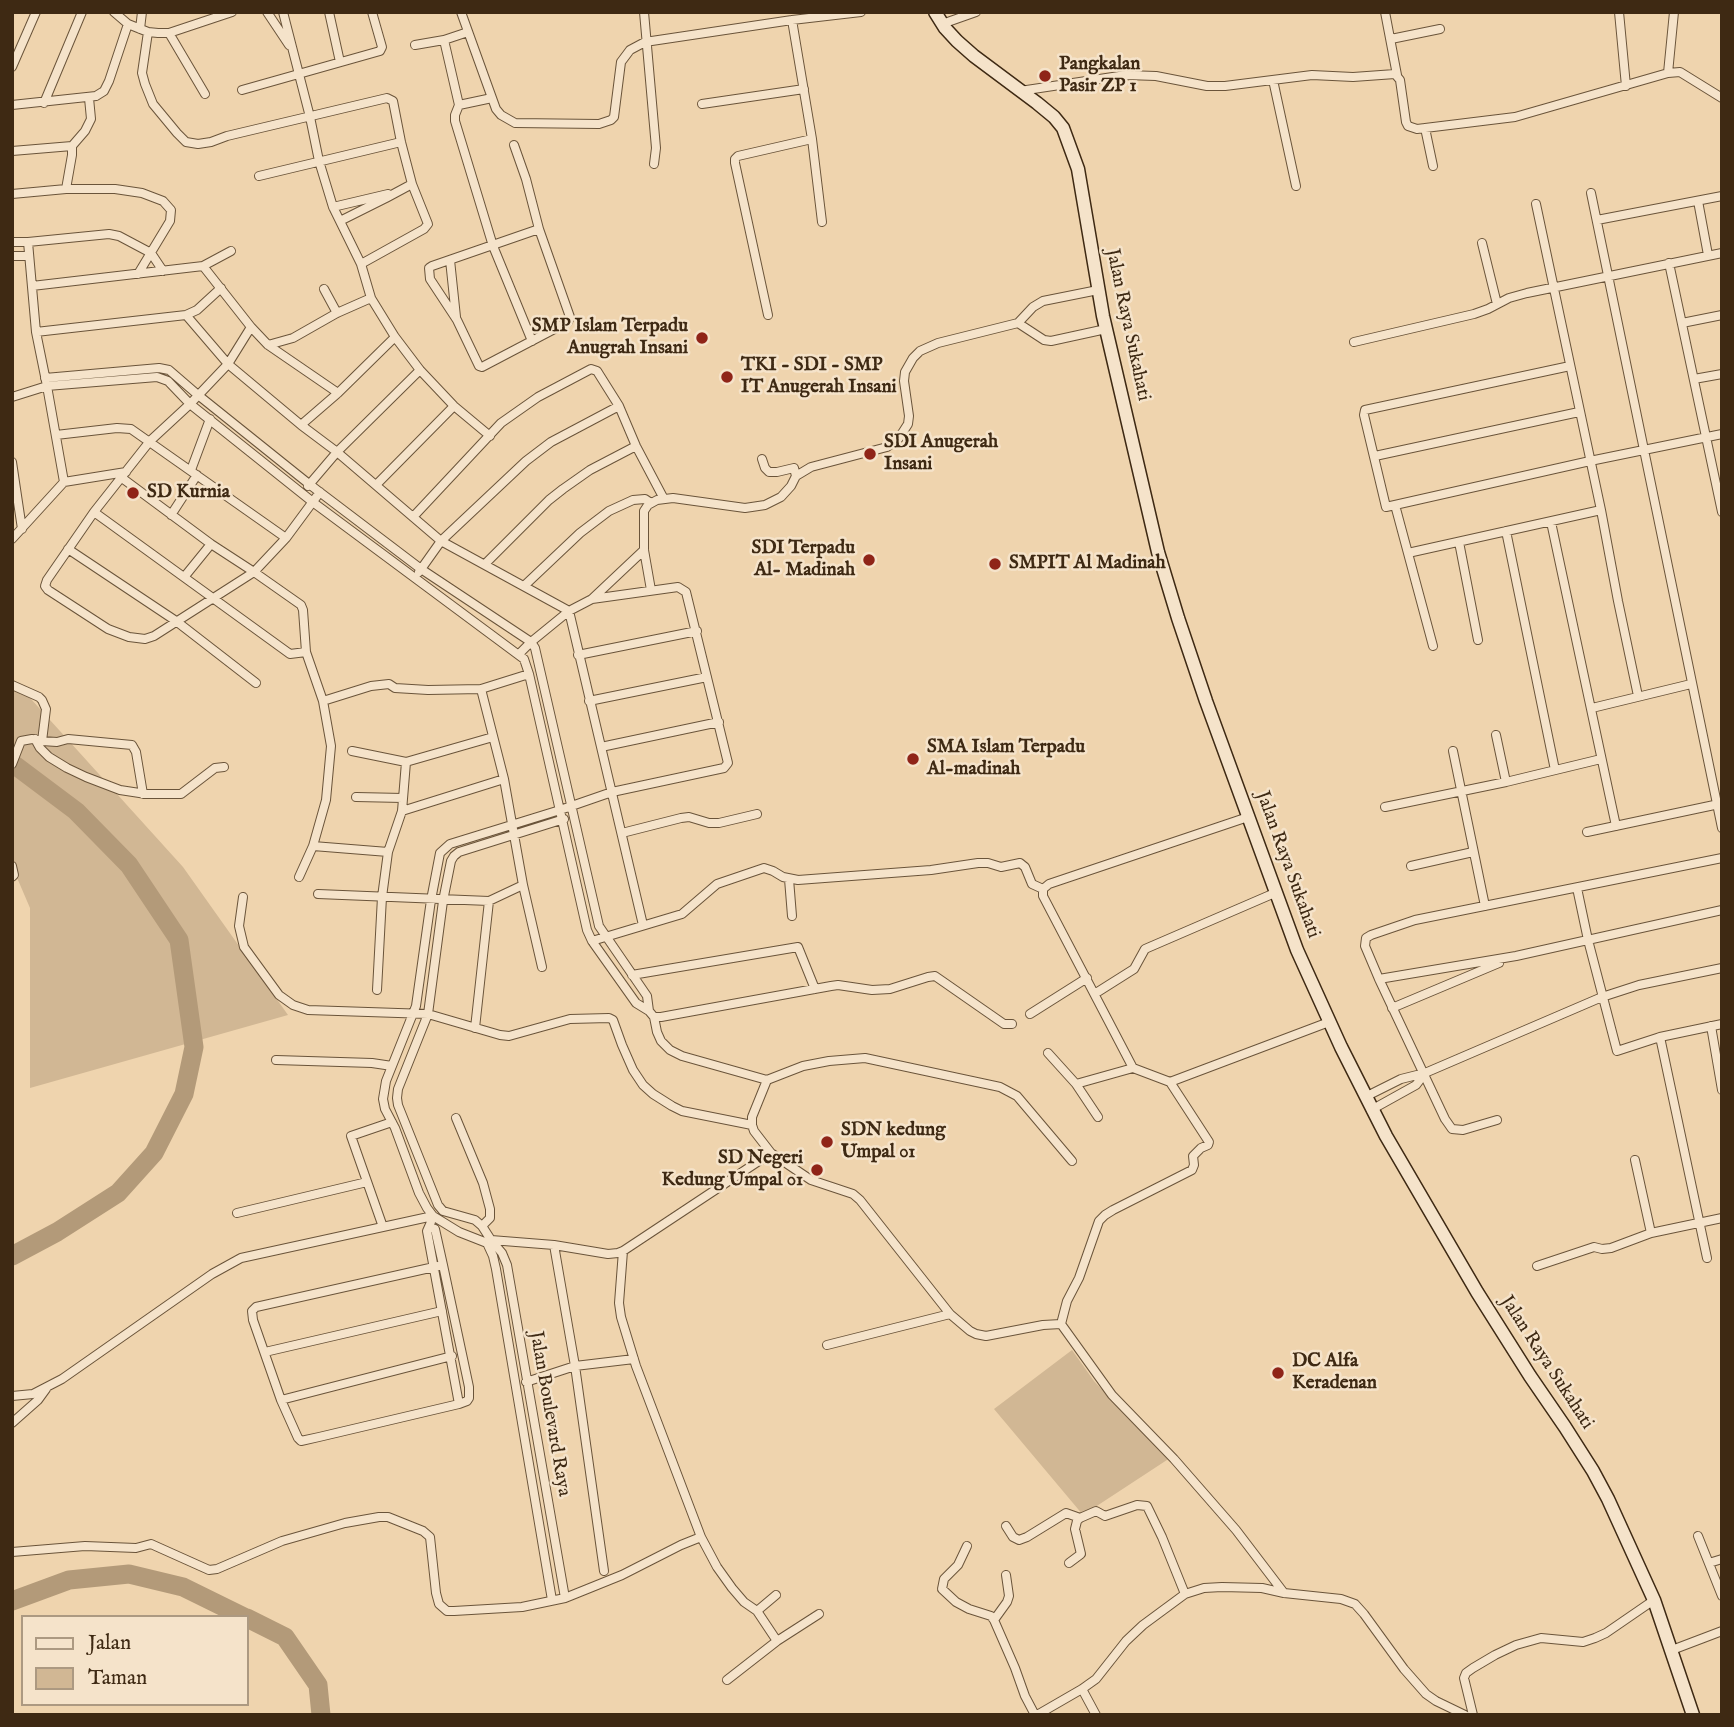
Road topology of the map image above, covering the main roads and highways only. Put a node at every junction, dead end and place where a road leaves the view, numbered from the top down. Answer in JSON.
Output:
{"nodes":[{"id":1,"x":935,"y":12,"type":"edge"},
{"id":2,"x":1693,"y":1715,"type":"edge"}],
"edges":[{"from":1,"to":2,"type":"main road","name":"Jalan Raya Sukahati"}]}
